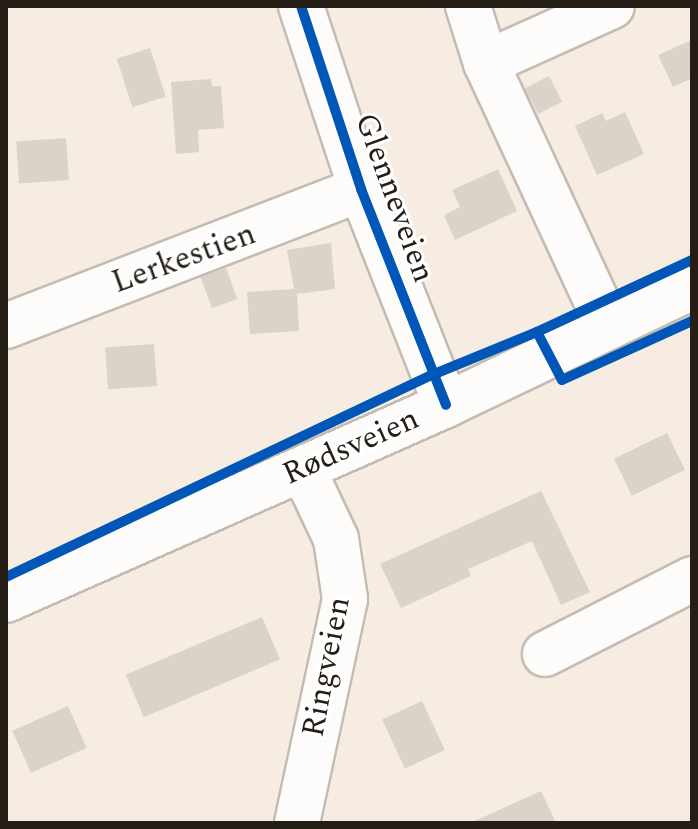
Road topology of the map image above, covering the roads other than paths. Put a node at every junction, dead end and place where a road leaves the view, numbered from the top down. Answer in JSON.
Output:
{"nodes":[{"id":1,"x":301,"y":6,"type":"edge"},
{"id":2,"x":468,"y":6,"type":"edge"},
{"id":3,"x":612,"y":6,"type":"edge"},
{"id":4,"x":486,"y":63,"type":"junction"},
{"id":5,"x":361,"y":189,"type":"junction"},
{"id":6,"x":692,"y":287,"type":"edge"},
{"id":7,"x":6,"y":326,"type":"edge"},
{"id":8,"x":608,"y":326,"type":"junction"},
{"id":9,"x":446,"y":405,"type":"junction"},
{"id":10,"x":303,"y":469,"type":"junction"},
{"id":11,"x":692,"y":579,"type":"edge"},
{"id":12,"x":6,"y":600,"type":"edge"},
{"id":13,"x":545,"y":654,"type":"dead end"},
{"id":14,"x":297,"y":823,"type":"edge"}],
"edges":[{"from":1,"to":5,"type":"main road","name":"Glenneveien"},
{"from":2,"to":4,"type":"main road"},
{"from":3,"to":4,"type":"main road"},
{"from":4,"to":8,"type":"main road"},
{"from":5,"to":7,"type":"main road","name":"Lerkestien"},
{"from":5,"to":9,"type":"main road","name":"Glenneveien"},
{"from":6,"to":8,"type":"main road","name":"Rødsveien"},
{"from":8,"to":9,"type":"main road","name":"Rødsveien"},
{"from":9,"to":10,"type":"main road","name":"Rødsveien"},
{"from":10,"to":12,"type":"main road","name":"Rødsveien"},
{"from":10,"to":14,"type":"main road","name":"Ringveien"},
{"from":11,"to":13,"type":"main road"}]}
